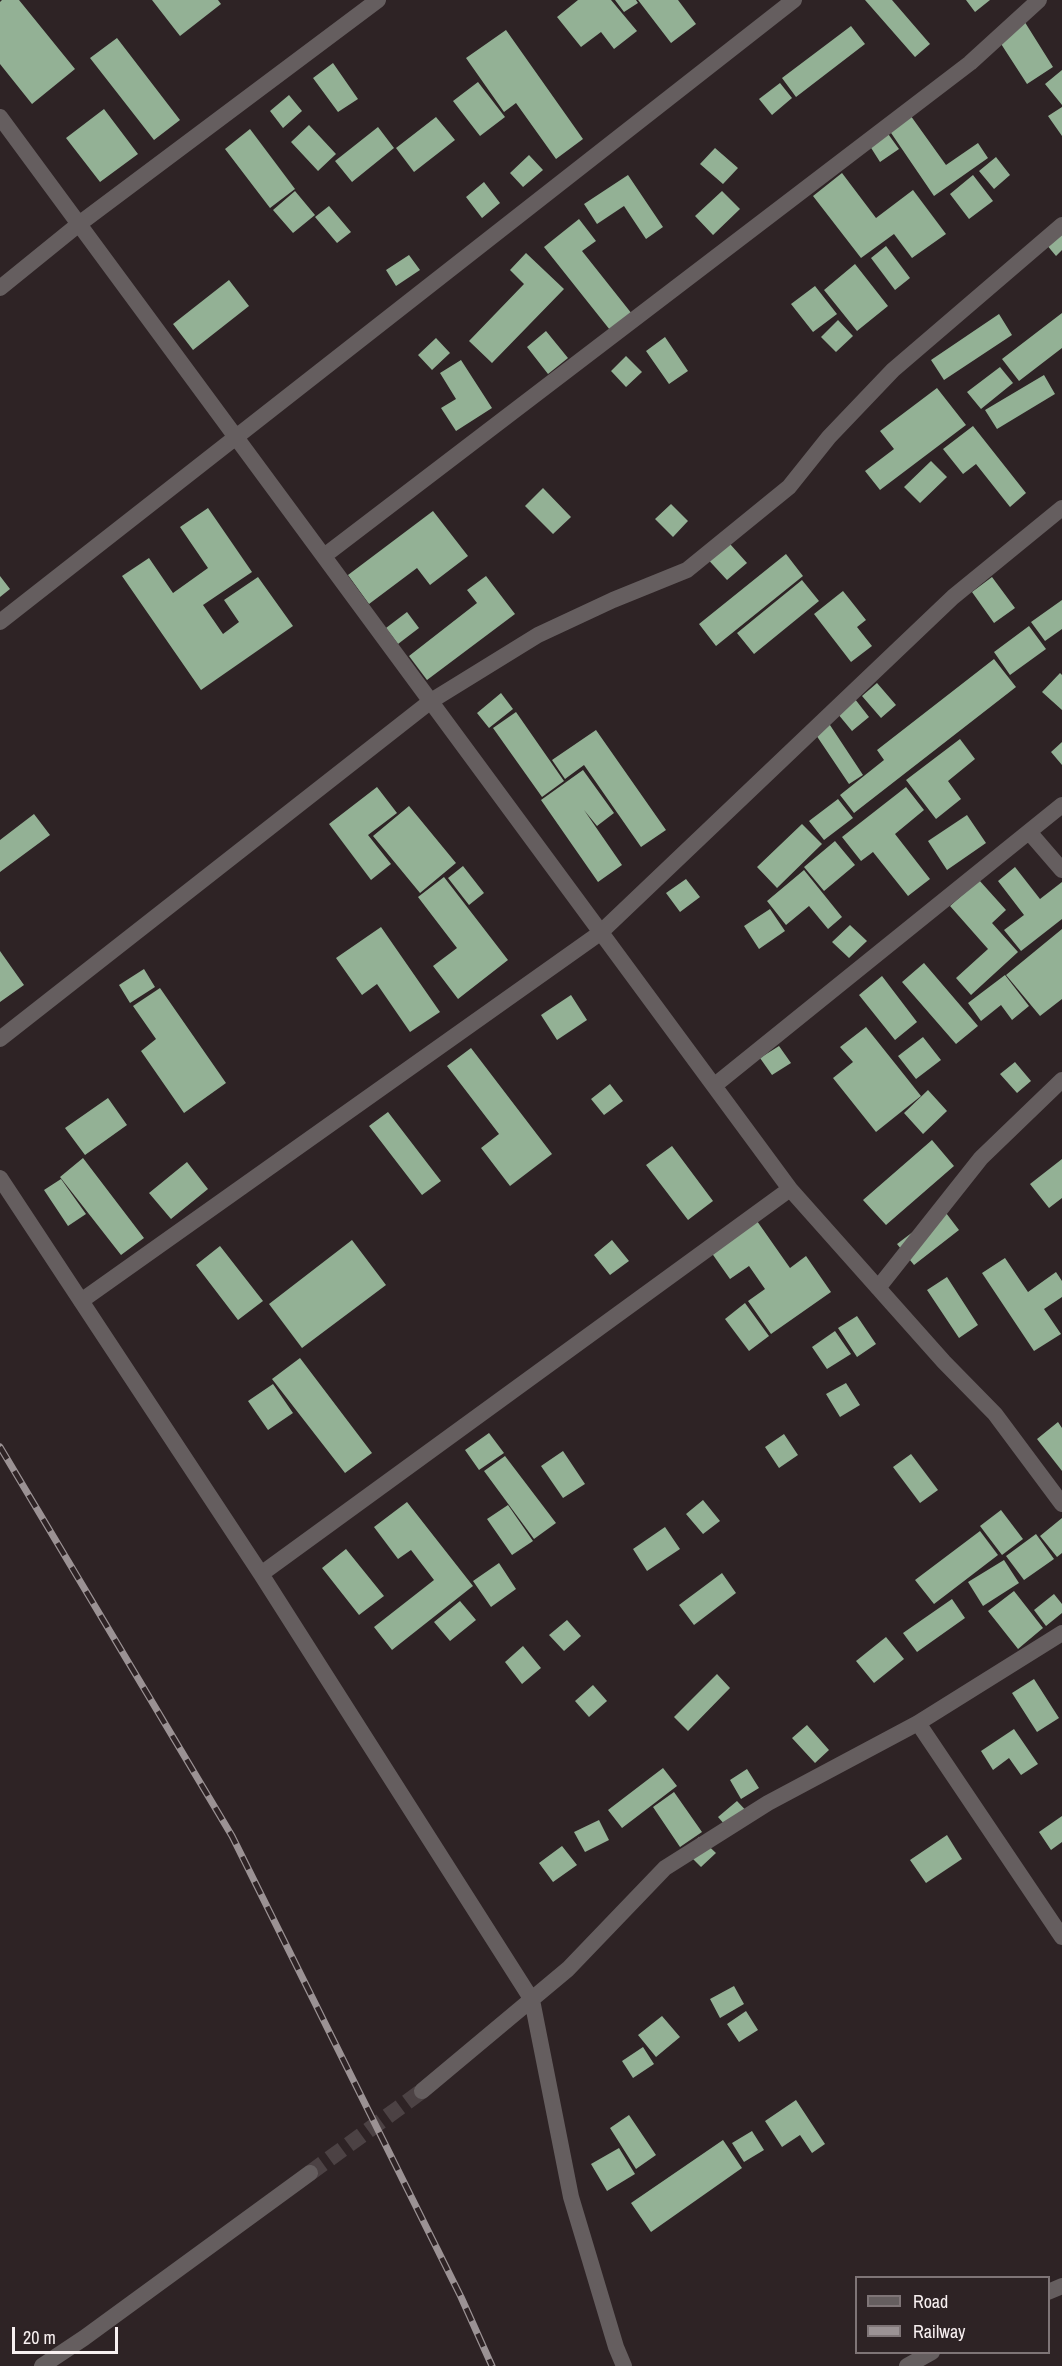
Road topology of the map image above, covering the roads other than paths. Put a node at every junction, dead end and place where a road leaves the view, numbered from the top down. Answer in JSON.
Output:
{"nodes":[{"id":1,"x":378,"y":0,"type":"edge"},
{"id":2,"x":1039,"y":0,"type":"edge"},
{"id":3,"x":783,"y":3,"type":"edge"},
{"id":4,"x":0,"y":117,"type":"edge"},
{"id":5,"x":79,"y":224,"type":"junction"},
{"id":6,"x":1062,"y":225,"type":"edge"},
{"id":7,"x":0,"y":288,"type":"edge"},
{"id":8,"x":237,"y":438,"type":"junction"},
{"id":9,"x":1062,"y":508,"type":"edge"},
{"id":10,"x":324,"y":556,"type":"junction"},
{"id":11,"x":0,"y":622,"type":"edge"},
{"id":12,"x":431,"y":701,"type":"junction"},
{"id":13,"x":1062,"y":805,"type":"edge"},
{"id":14,"x":1030,"y":833,"type":"junction"},
{"id":15,"x":1062,"y":870,"type":"edge"},
{"id":16,"x":600,"y":933,"type":"junction"},
{"id":17,"x":0,"y":1039,"type":"edge"},
{"id":18,"x":1062,"y":1080,"type":"edge"},
{"id":19,"x":715,"y":1085,"type":"junction"},
{"id":20,"x":0,"y":1178,"type":"edge"},
{"id":21,"x":790,"y":1189,"type":"junction"},
{"id":22,"x":878,"y":1288,"type":"junction"},
{"id":23,"x":81,"y":1301,"type":"junction"},
{"id":24,"x":1062,"y":1504,"type":"edge"},
{"id":25,"x":261,"y":1574,"type":"junction"},
{"id":26,"x":1062,"y":1633,"type":"edge"},
{"id":27,"x":918,"y":1723,"type":"junction"},
{"id":28,"x":1062,"y":1937,"type":"edge"},
{"id":29,"x":532,"y":2000,"type":"junction"},
{"id":30,"x":422,"y":2091,"type":"tunnel mouth"},
{"id":31,"x":310,"y":2173,"type":"tunnel mouth"},
{"id":32,"x":928,"y":2354,"type":"edge"},
{"id":33,"x":42,"y":2366,"type":"edge"},
{"id":34,"x":624,"y":2366,"type":"edge"},
{"id":35,"x":907,"y":2366,"type":"edge"}],
"edges":[{"from":1,"to":5,"type":"street"},
{"from":2,"to":10,"type":"street"},
{"from":3,"to":8,"type":"street"},
{"from":4,"to":5,"type":"street"},
{"from":5,"to":7,"type":"street"},
{"from":5,"to":8,"type":"street"},
{"from":6,"to":12,"type":"street"},
{"from":8,"to":10,"type":"street"},
{"from":8,"to":11,"type":"street"},
{"from":9,"to":16,"type":"street"},
{"from":10,"to":12,"type":"street"},
{"from":12,"to":16,"type":"street"},
{"from":12,"to":17,"type":"street"},
{"from":13,"to":14,"type":"street"},
{"from":14,"to":15,"type":"street"},
{"from":14,"to":19,"type":"street"},
{"from":16,"to":19,"type":"street"},
{"from":16,"to":23,"type":"street"},
{"from":18,"to":22,"type":"street"},
{"from":19,"to":21,"type":"street"},
{"from":20,"to":23,"type":"street"},
{"from":21,"to":22,"type":"street"},
{"from":21,"to":25,"type":"street"},
{"from":22,"to":24,"type":"street"},
{"from":23,"to":25,"type":"street"},
{"from":25,"to":29,"type":"street"},
{"from":26,"to":27,"type":"street"},
{"from":27,"to":28,"type":"street"},
{"from":27,"to":29,"type":"street"},
{"from":29,"to":30,"type":"street"},
{"from":29,"to":34,"type":"street"},
{"from":31,"to":33,"type":"street"},
{"from":32,"to":35,"type":"street"}]}
